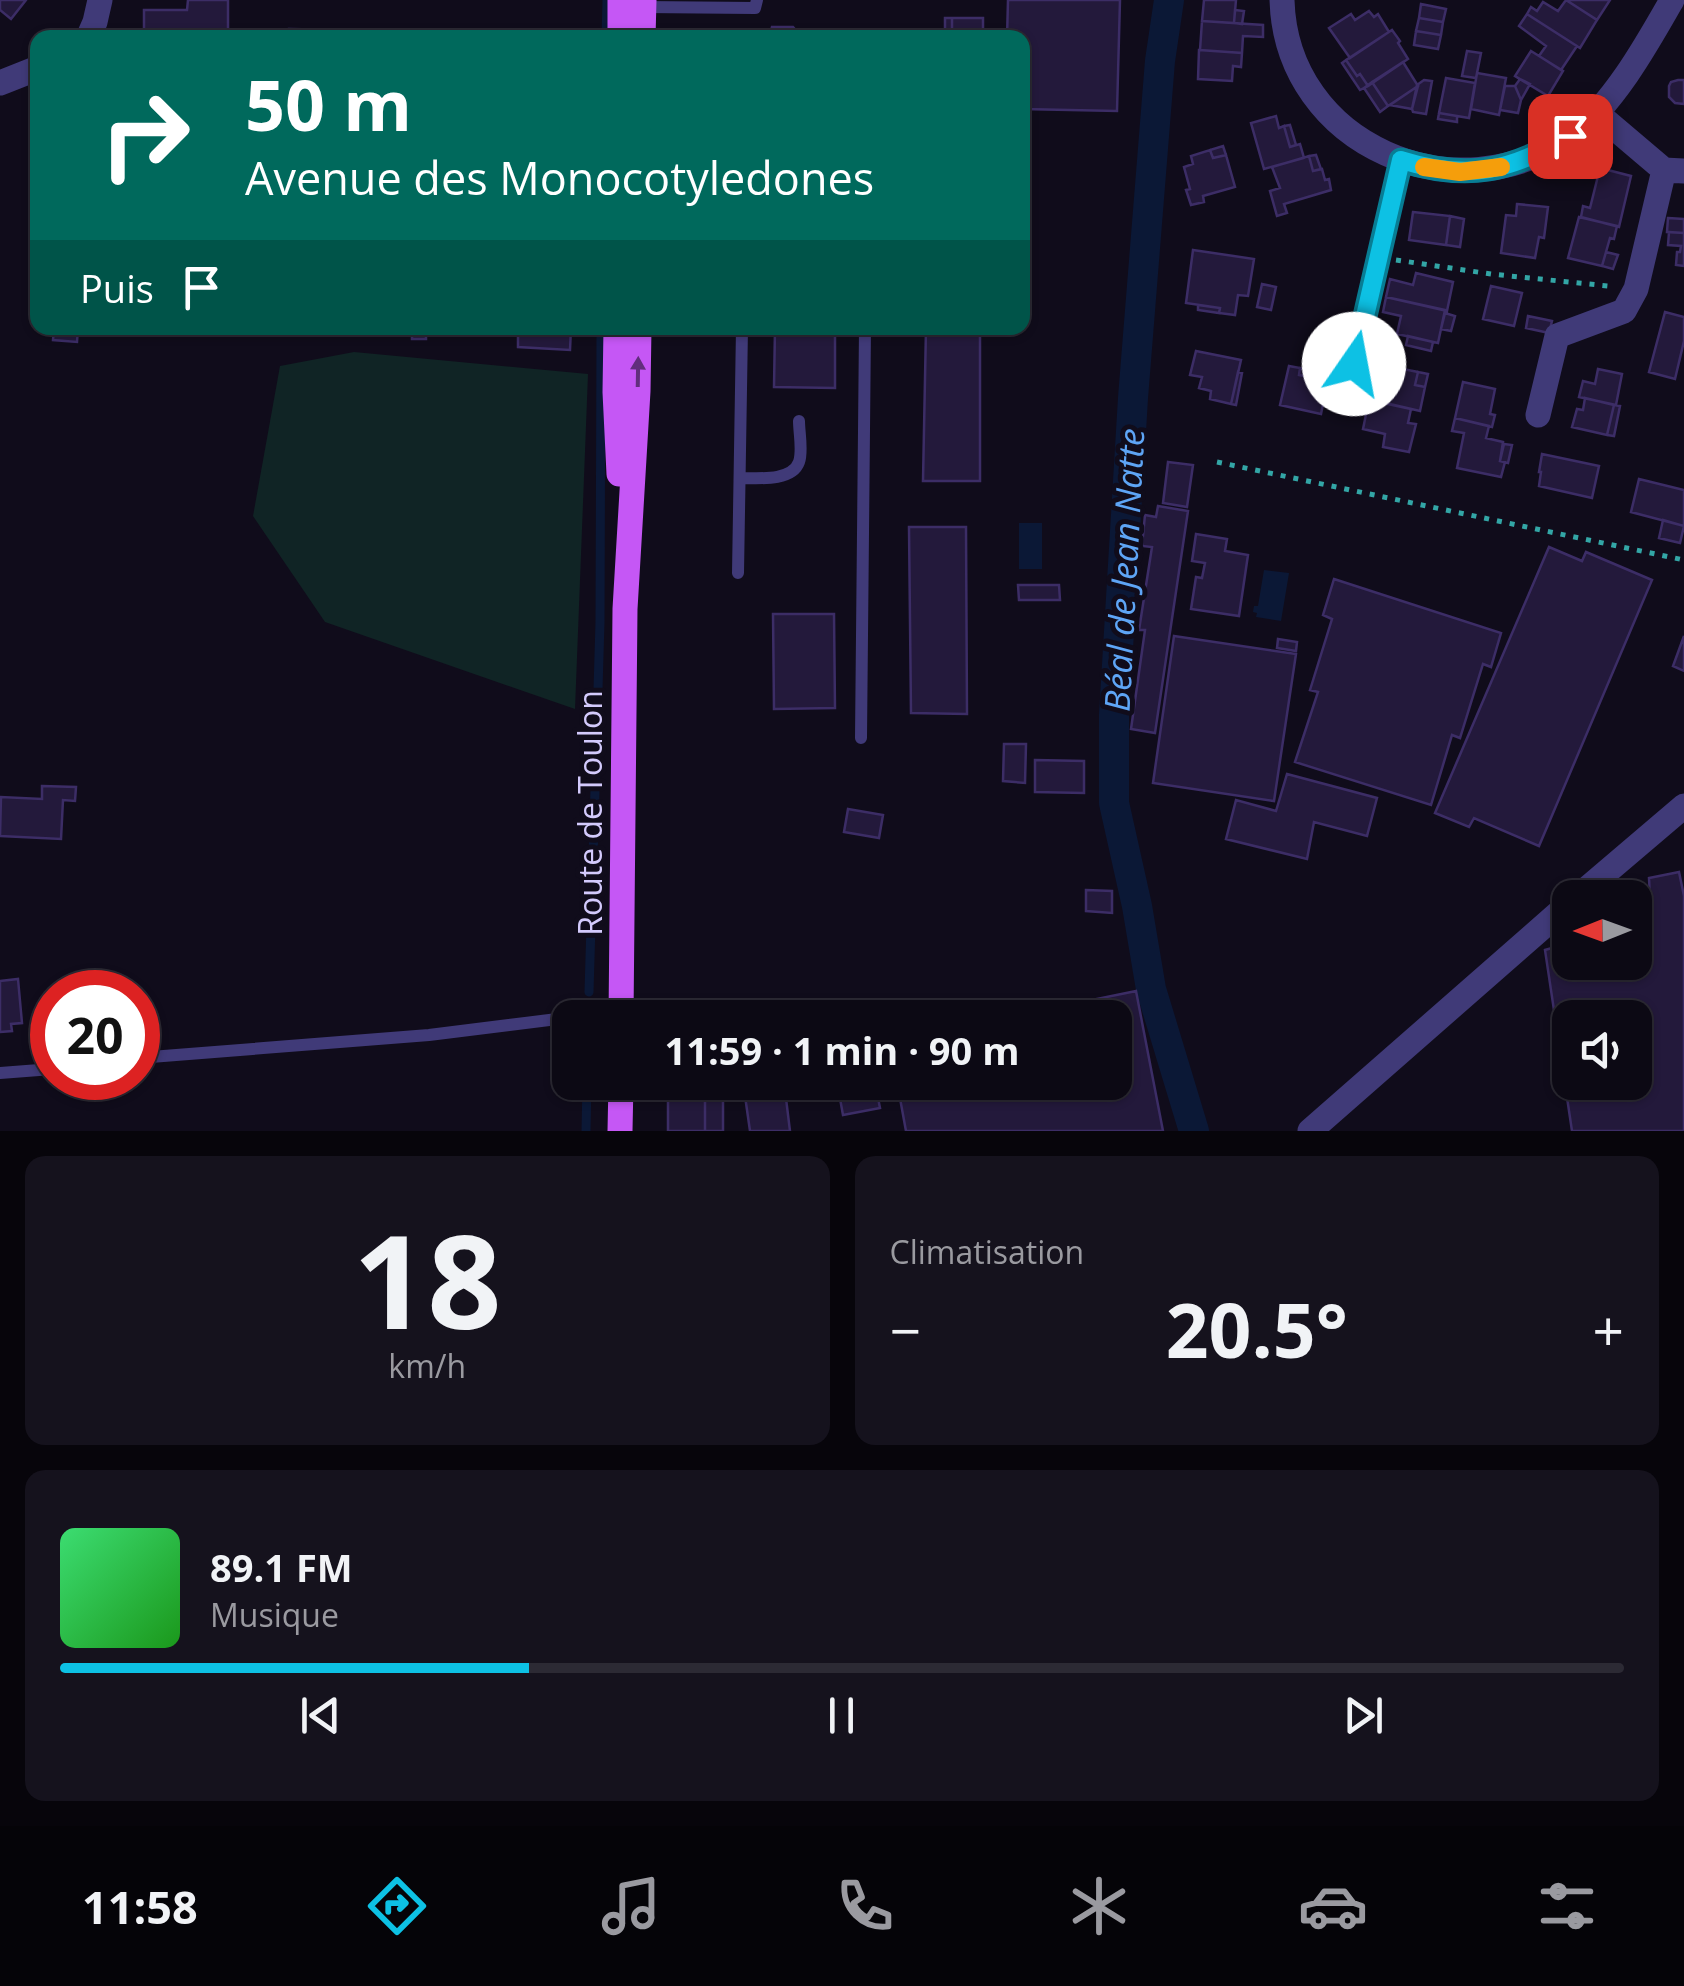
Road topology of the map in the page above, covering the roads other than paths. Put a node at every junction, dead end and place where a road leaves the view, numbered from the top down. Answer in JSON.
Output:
{"nodes":[{"id":1,"x":100,"y":0,"type":"edge"},
{"id":2,"x":757,"y":0,"type":"edge"},
{"id":3,"x":1282,"y":0,"type":"edge"},
{"id":4,"x":1664,"y":3,"type":"edge"},
{"id":5,"x":632,"y":4,"type":"edge"},
{"id":6,"x":92,"y":30,"type":"edge"},
{"id":7,"x":623,"y":30,"type":"edge"},
{"id":8,"x":640,"y":30,"type":"edge"},
{"id":9,"x":30,"y":71,"type":"edge"},
{"id":10,"x":0,"y":82,"type":"edge"},
{"id":11,"x":1598,"y":114,"type":"junction"},
{"id":12,"x":1401,"y":160,"type":"junction"},
{"id":13,"x":1674,"y":170,"type":"edge"},
{"id":14,"x":616,"y":335,"type":"edge"},
{"id":15,"x":639,"y":335,"type":"edge"},
{"id":16,"x":742,"y":335,"type":"edge"},
{"id":17,"x":865,"y":335,"type":"edge"},
{"id":18,"x":1354,"y":364,"type":"dead end"},
{"id":19,"x":1538,"y":415,"type":"dead end"},
{"id":20,"x":799,"y":421,"type":"dead end"},
{"id":21,"x":740,"y":478,"type":"junction"},
{"id":22,"x":738,"y":573,"type":"dead end"},
{"id":23,"x":625,"y":609,"type":"junction"},
{"id":24,"x":861,"y":738,"type":"dead end"},
{"id":25,"x":1684,"y":806,"type":"edge"},
{"id":26,"x":1597,"y":880,"type":"edge"},
{"id":27,"x":1552,"y":919,"type":"edge"},
{"id":28,"x":622,"y":1000,"type":"edge"},
{"id":29,"x":552,"y":1022,"type":"edge"},
{"id":30,"x":160,"y":1056,"type":"edge"},
{"id":31,"x":30,"y":1070,"type":"edge"},
{"id":32,"x":0,"y":1073,"type":"edge"},
{"id":33,"x":621,"y":1100,"type":"edge"},
{"id":34,"x":620,"y":1131,"type":"edge"},
{"id":35,"x":1310,"y":1131,"type":"edge"}],
"edges":[{"from":1,"to":6,"type":"street"},
{"from":2,"to":5,"type":"lane"},
{"from":3,"to":12,"type":"street"},
{"from":4,"to":11,"type":"street"},
{"from":5,"to":7,"type":"main road"},
{"from":5,"to":8,"type":"main road"},
{"from":9,"to":10,"type":"street"},
{"from":11,"to":12,"type":"street"},
{"from":11,"to":13,"type":"street"},
{"from":12,"to":18,"type":"lane"},
{"from":13,"to":19,"type":"street"},
{"from":14,"to":23,"type":"main road","name":"Route de Toulon"},
{"from":23,"to":15,"type":"main road","name":"Route de Toulon","one_way":true},
{"from":16,"to":21,"type":"lane"},
{"from":17,"to":24,"type":"lane"},
{"from":20,"to":21,"type":"lane"},
{"from":21,"to":22,"type":"lane"},
{"from":23,"to":28,"type":"main road","name":"Route de Toulon"},
{"from":25,"to":26,"type":"street"},
{"from":27,"to":35,"type":"street"},
{"from":29,"to":30,"type":"lane"},
{"from":31,"to":32,"type":"lane"},
{"from":33,"to":34,"type":"main road"}]}
